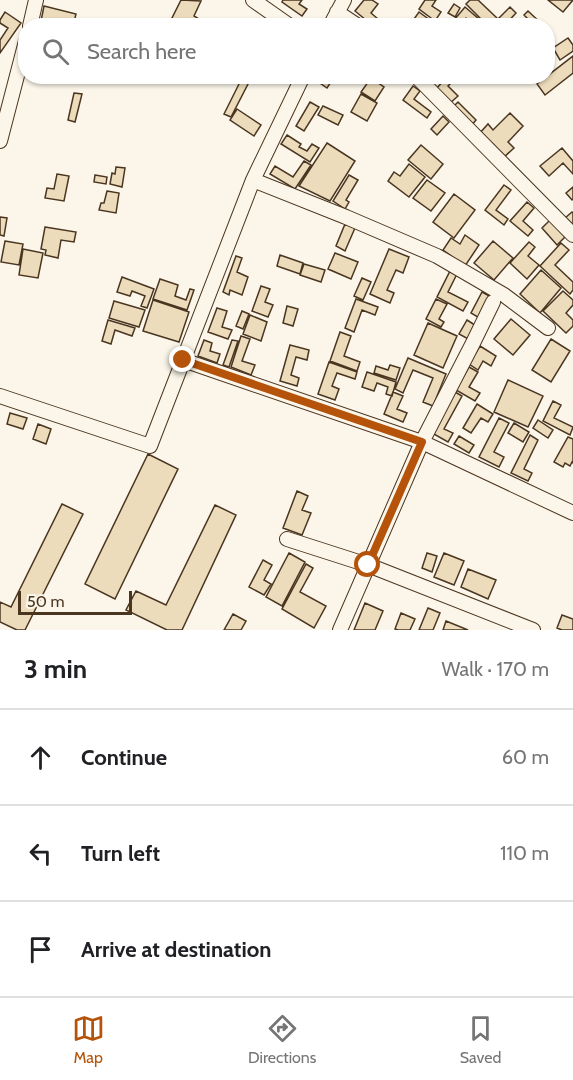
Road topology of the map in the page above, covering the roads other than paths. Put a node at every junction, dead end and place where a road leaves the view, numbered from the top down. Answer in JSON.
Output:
{"nodes":[{"id":1,"x":253,"y":0,"type":"edge"},
{"id":2,"x":36,"y":2,"type":"edge"},
{"id":3,"x":341,"y":6,"type":"edge"},
{"id":4,"x":32,"y":18,"type":"edge"},
{"id":5,"x":279,"y":18,"type":"edge"},
{"id":6,"x":351,"y":18,"type":"edge"},
{"id":7,"x":18,"y":72,"type":"edge"},
{"id":8,"x":299,"y":84,"type":"edge"},
{"id":9,"x":424,"y":84,"type":"edge"},
{"id":10,"x":0,"y":141,"type":"edge"},
{"id":11,"x":253,"y":180,"type":"junction"},
{"id":12,"x":573,"y":235,"type":"edge"},
{"id":13,"x":493,"y":302,"type":"dead end"},
{"id":14,"x":548,"y":328,"type":"dead end"},
{"id":15,"x":183,"y":360,"type":"junction"},
{"id":16,"x":0,"y":396,"type":"edge"},
{"id":17,"x":422,"y":442,"type":"junction"},
{"id":18,"x":573,"y":513,"type":"edge"},
{"id":19,"x":286,"y":539,"type":"dead end"},
{"id":20,"x":368,"y":565,"type":"junction"},
{"id":21,"x":339,"y":630,"type":"edge"},
{"id":22,"x":533,"y":630,"type":"edge"}],
"edges":[{"from":1,"to":5,"type":"street"},
{"from":2,"to":4,"type":"street"},
{"from":3,"to":6,"type":"street"},
{"from":7,"to":10,"type":"street"},
{"from":8,"to":11,"type":"street"},
{"from":9,"to":12,"type":"street"},
{"from":11,"to":14,"type":"street"},
{"from":11,"to":15,"type":"street"},
{"from":13,"to":17,"type":"street"},
{"from":15,"to":16,"type":"street"},
{"from":15,"to":17,"type":"street"},
{"from":17,"to":18,"type":"street"},
{"from":17,"to":20,"type":"street"},
{"from":19,"to":20,"type":"street"},
{"from":20,"to":21,"type":"street"},
{"from":20,"to":22,"type":"street"}]}
